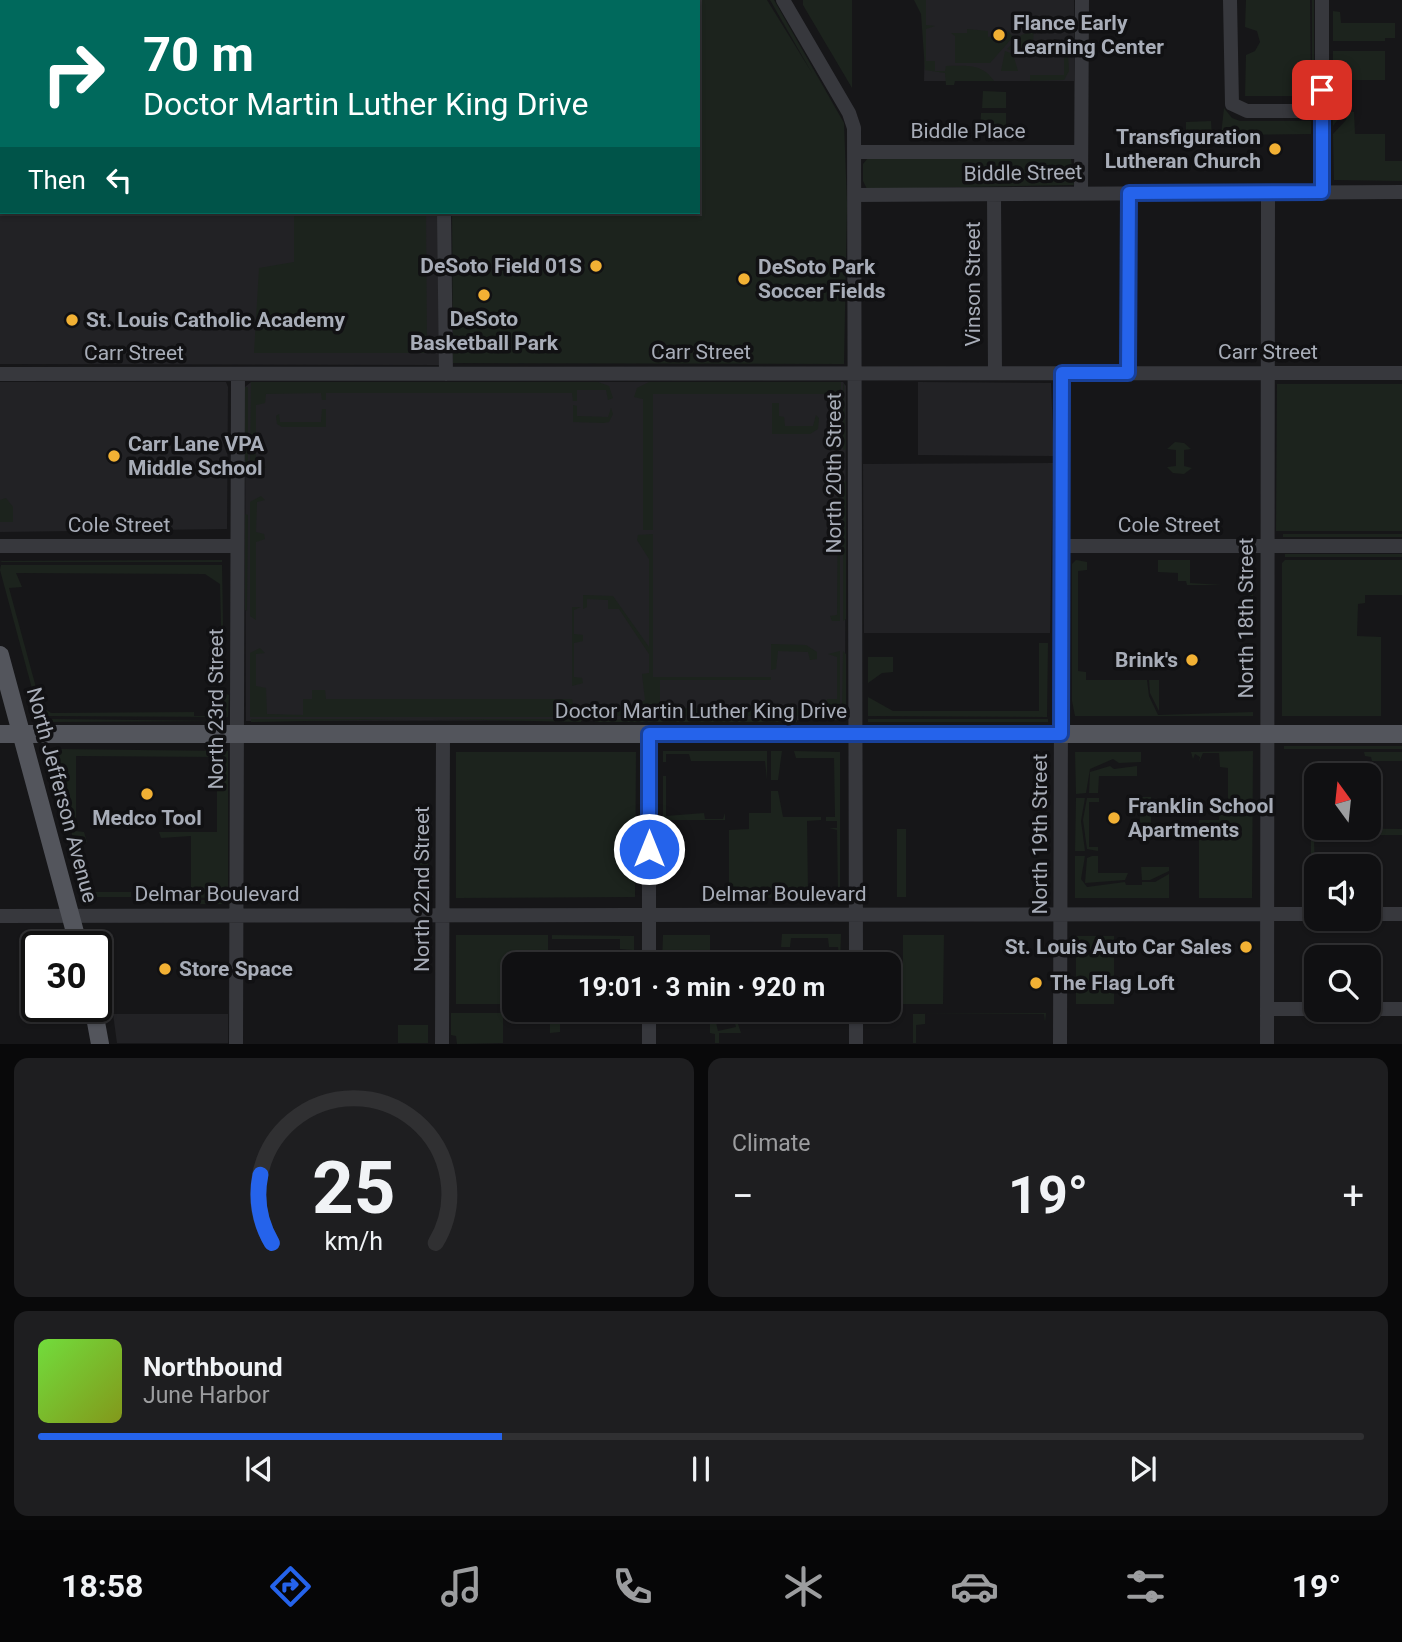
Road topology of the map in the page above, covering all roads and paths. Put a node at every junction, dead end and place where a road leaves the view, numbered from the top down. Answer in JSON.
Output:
{"nodes":[{"id":1,"x":783,"y":0,"type":"edge"},
{"id":2,"x":1082,"y":0,"type":"edge"},
{"id":3,"x":1230,"y":0,"type":"edge"},
{"id":4,"x":1322,"y":0,"type":"edge"},
{"id":5,"x":1322,"y":111,"type":"junction"},
{"id":6,"x":855,"y":152,"type":"junction"},
{"id":7,"x":1082,"y":152,"type":"junction"},
{"id":8,"x":1268,"y":192,"type":"junction"},
{"id":9,"x":1322,"y":192,"type":"junction"},
{"id":10,"x":1402,"y":192,"type":"edge"},
{"id":11,"x":1081,"y":193,"type":"junction"},
{"id":12,"x":1129,"y":193,"type":"junction"},
{"id":13,"x":855,"y":195,"type":"junction"},
{"id":14,"x":994,"y":195,"type":"junction"},
{"id":15,"x":444,"y":214,"type":"edge"},
{"id":16,"x":855,"y":373,"type":"junction"},
{"id":17,"x":995,"y":373,"type":"junction"},
{"id":18,"x":1062,"y":373,"type":"junction"},
{"id":19,"x":1128,"y":373,"type":"junction"},
{"id":20,"x":1268,"y":373,"type":"junction"},
{"id":21,"x":1402,"y":373,"type":"edge"},
{"id":22,"x":0,"y":374,"type":"edge"},
{"id":23,"x":237,"y":374,"type":"junction"},
{"id":24,"x":446,"y":374,"type":"junction"},
{"id":25,"x":0,"y":546,"type":"edge"},
{"id":26,"x":237,"y":546,"type":"junction"},
{"id":27,"x":1268,"y":546,"type":"junction"},
{"id":28,"x":1402,"y":546,"type":"edge"},
{"id":29,"x":1062,"y":547,"type":"junction"},
{"id":30,"x":0,"y":655,"type":"edge"},
{"id":31,"x":0,"y":734,"type":"edge"},
{"id":32,"x":21,"y":734,"type":"junction"},
{"id":33,"x":237,"y":734,"type":"junction"},
{"id":34,"x":443,"y":734,"type":"junction"},
{"id":35,"x":649,"y":734,"type":"junction"},
{"id":36,"x":856,"y":734,"type":"junction"},
{"id":37,"x":1061,"y":734,"type":"junction"},
{"id":38,"x":1267,"y":734,"type":"junction"},
{"id":39,"x":1402,"y":734,"type":"edge"},
{"id":40,"x":650,"y":914,"type":"junction"},
{"id":41,"x":1267,"y":914,"type":"junction"},
{"id":42,"x":1304,"y":914,"type":"edge"},
{"id":43,"x":1381,"y":914,"type":"edge"},
{"id":44,"x":1402,"y":914,"type":"edge"},
{"id":45,"x":236,"y":915,"type":"junction"},
{"id":46,"x":443,"y":915,"type":"junction"},
{"id":47,"x":1061,"y":915,"type":"junction"},
{"id":48,"x":0,"y":916,"type":"edge"},
{"id":49,"x":856,"y":916,"type":"junction"},
{"id":50,"x":72,"y":917,"type":"junction"},
{"id":51,"x":75,"y":931,"type":"edge"},
{"id":52,"x":649,"y":952,"type":"edge"},
{"id":53,"x":856,"y":952,"type":"edge"},
{"id":54,"x":1267,"y":1009,"type":"junction"},
{"id":55,"x":1304,"y":1009,"type":"edge"},
{"id":56,"x":1381,"y":1009,"type":"edge"},
{"id":57,"x":1402,"y":1010,"type":"edge"},
{"id":58,"x":96,"y":1022,"type":"edge"},
{"id":59,"x":649,"y":1022,"type":"edge"},
{"id":60,"x":856,"y":1022,"type":"edge"},
{"id":61,"x":100,"y":1044,"type":"edge"},
{"id":62,"x":236,"y":1044,"type":"edge"},
{"id":63,"x":442,"y":1044,"type":"edge"},
{"id":64,"x":649,"y":1044,"type":"edge"},
{"id":65,"x":856,"y":1044,"type":"edge"},
{"id":66,"x":1060,"y":1044,"type":"edge"},
{"id":67,"x":1267,"y":1044,"type":"edge"}],
"edges":[{"from":1,"to":6,"type":"street","name":"North 20th Street"},
{"from":2,"to":7,"type":"street"},
{"from":3,"to":5,"type":"street"},
{"from":4,"to":5,"type":"street"},
{"from":5,"to":9,"type":"street"},
{"from":6,"to":7,"type":"street","name":"Biddle Place"},
{"from":6,"to":13,"type":"street","name":"North 20th Street"},
{"from":7,"to":11,"type":"street"},
{"from":8,"to":9,"type":"street","name":"Biddle Street"},
{"from":8,"to":12,"type":"street","name":"Biddle Street"},
{"from":8,"to":20,"type":"street","name":"North 18th Street"},
{"from":9,"to":10,"type":"street","name":"Biddle Street"},
{"from":11,"to":12,"type":"street","name":"Biddle Street"},
{"from":11,"to":14,"type":"street","name":"Biddle Street"},
{"from":12,"to":19,"type":"street"},
{"from":13,"to":14,"type":"street","name":"Biddle Street"},
{"from":13,"to":16,"type":"street","name":"North 20th Street"},
{"from":14,"to":17,"type":"street","name":"Vinson Street"},
{"from":15,"to":24,"type":"street"},
{"from":16,"to":17,"type":"street","name":"Carr Street"},
{"from":16,"to":24,"type":"street","name":"Carr Street"},
{"from":16,"to":36,"type":"street","name":"North 20th Street"},
{"from":17,"to":18,"type":"street","name":"Carr Street"},
{"from":18,"to":19,"type":"street","name":"Carr Street"},
{"from":18,"to":29,"type":"street","name":"North 19th Street"},
{"from":19,"to":20,"type":"street","name":"Carr Street"},
{"from":20,"to":21,"type":"street","name":"Carr Street"},
{"from":20,"to":27,"type":"street","name":"North 18th Street"},
{"from":22,"to":23,"type":"street","name":"Carr Street"},
{"from":23,"to":24,"type":"street","name":"Carr Street"},
{"from":23,"to":26,"type":"street","name":"North 23rd Street"},
{"from":25,"to":26,"type":"street","name":"Cole Street"},
{"from":26,"to":33,"type":"street","name":"North 23rd Street"},
{"from":27,"to":28,"type":"street","name":"Cole Street"},
{"from":27,"to":29,"type":"street","name":"Cole Street"},
{"from":27,"to":38,"type":"street","name":"North 18th Street"},
{"from":29,"to":37,"type":"street","name":"North 19th Street"},
{"from":30,"to":32,"type":"main road","name":"North Jefferson Avenue"},
{"from":31,"to":32,"type":"main road","name":"Doctor Martin Luther King Drive"},
{"from":32,"to":33,"type":"main road","name":"Doctor Martin Luther King Drive"},
{"from":32,"to":50,"type":"main road","name":"North Jefferson Avenue"},
{"from":33,"to":34,"type":"main road","name":"Doctor Martin Luther King Drive"},
{"from":33,"to":45,"type":"street","name":"North 23rd Street"},
{"from":34,"to":35,"type":"main road","name":"Doctor Martin Luther King Drive"},
{"from":34,"to":46,"type":"street","name":"North 22nd Street"},
{"from":35,"to":36,"type":"main road","name":"Doctor Martin Luther King Drive"},
{"from":35,"to":40,"type":"street"},
{"from":36,"to":37,"type":"main road","name":"Doctor Martin Luther King Drive"},
{"from":36,"to":49,"type":"street","name":"North 20th Street"},
{"from":37,"to":38,"type":"main road","name":"Doctor Martin Luther King Drive"},
{"from":37,"to":47,"type":"street","name":"North 19th Street"},
{"from":38,"to":39,"type":"main road","name":"Doctor Martin Luther King Drive"},
{"from":38,"to":41,"type":"street","name":"North 18th Street"},
{"from":40,"to":46,"type":"street","name":"Delmar Boulevard"},
{"from":40,"to":49,"type":"street","name":"Delmar Boulevard"},
{"from":40,"to":52,"type":"street"},
{"from":41,"to":42,"type":"street","name":"Delmar Boulevard"},
{"from":41,"to":47,"type":"street","name":"Delmar Boulevard"},
{"from":41,"to":54,"type":"street","name":"North 18th Street"},
{"from":43,"to":44,"type":"street"},
{"from":45,"to":46,"type":"street","name":"Delmar Boulevard"},
{"from":45,"to":50,"type":"street","name":"Delmar Boulevard"},
{"from":45,"to":62,"type":"street","name":"North 23rd Street"},
{"from":46,"to":63,"type":"street","name":"North 22nd Street"},
{"from":47,"to":49,"type":"street","name":"Delmar Boulevard"},
{"from":47,"to":66,"type":"street","name":"North 19th Street"},
{"from":48,"to":50,"type":"street","name":"Delmar Boulevard"},
{"from":49,"to":53,"type":"street","name":"North 20th Street"},
{"from":50,"to":51,"type":"main road","name":"North Jefferson Avenue"},
{"from":54,"to":55,"type":"street"},
{"from":54,"to":67,"type":"street","name":"North 18th Street"},
{"from":56,"to":57,"type":"street"},
{"from":58,"to":61,"type":"main road"},
{"from":59,"to":64,"type":"street"},
{"from":60,"to":65,"type":"street"}]}
